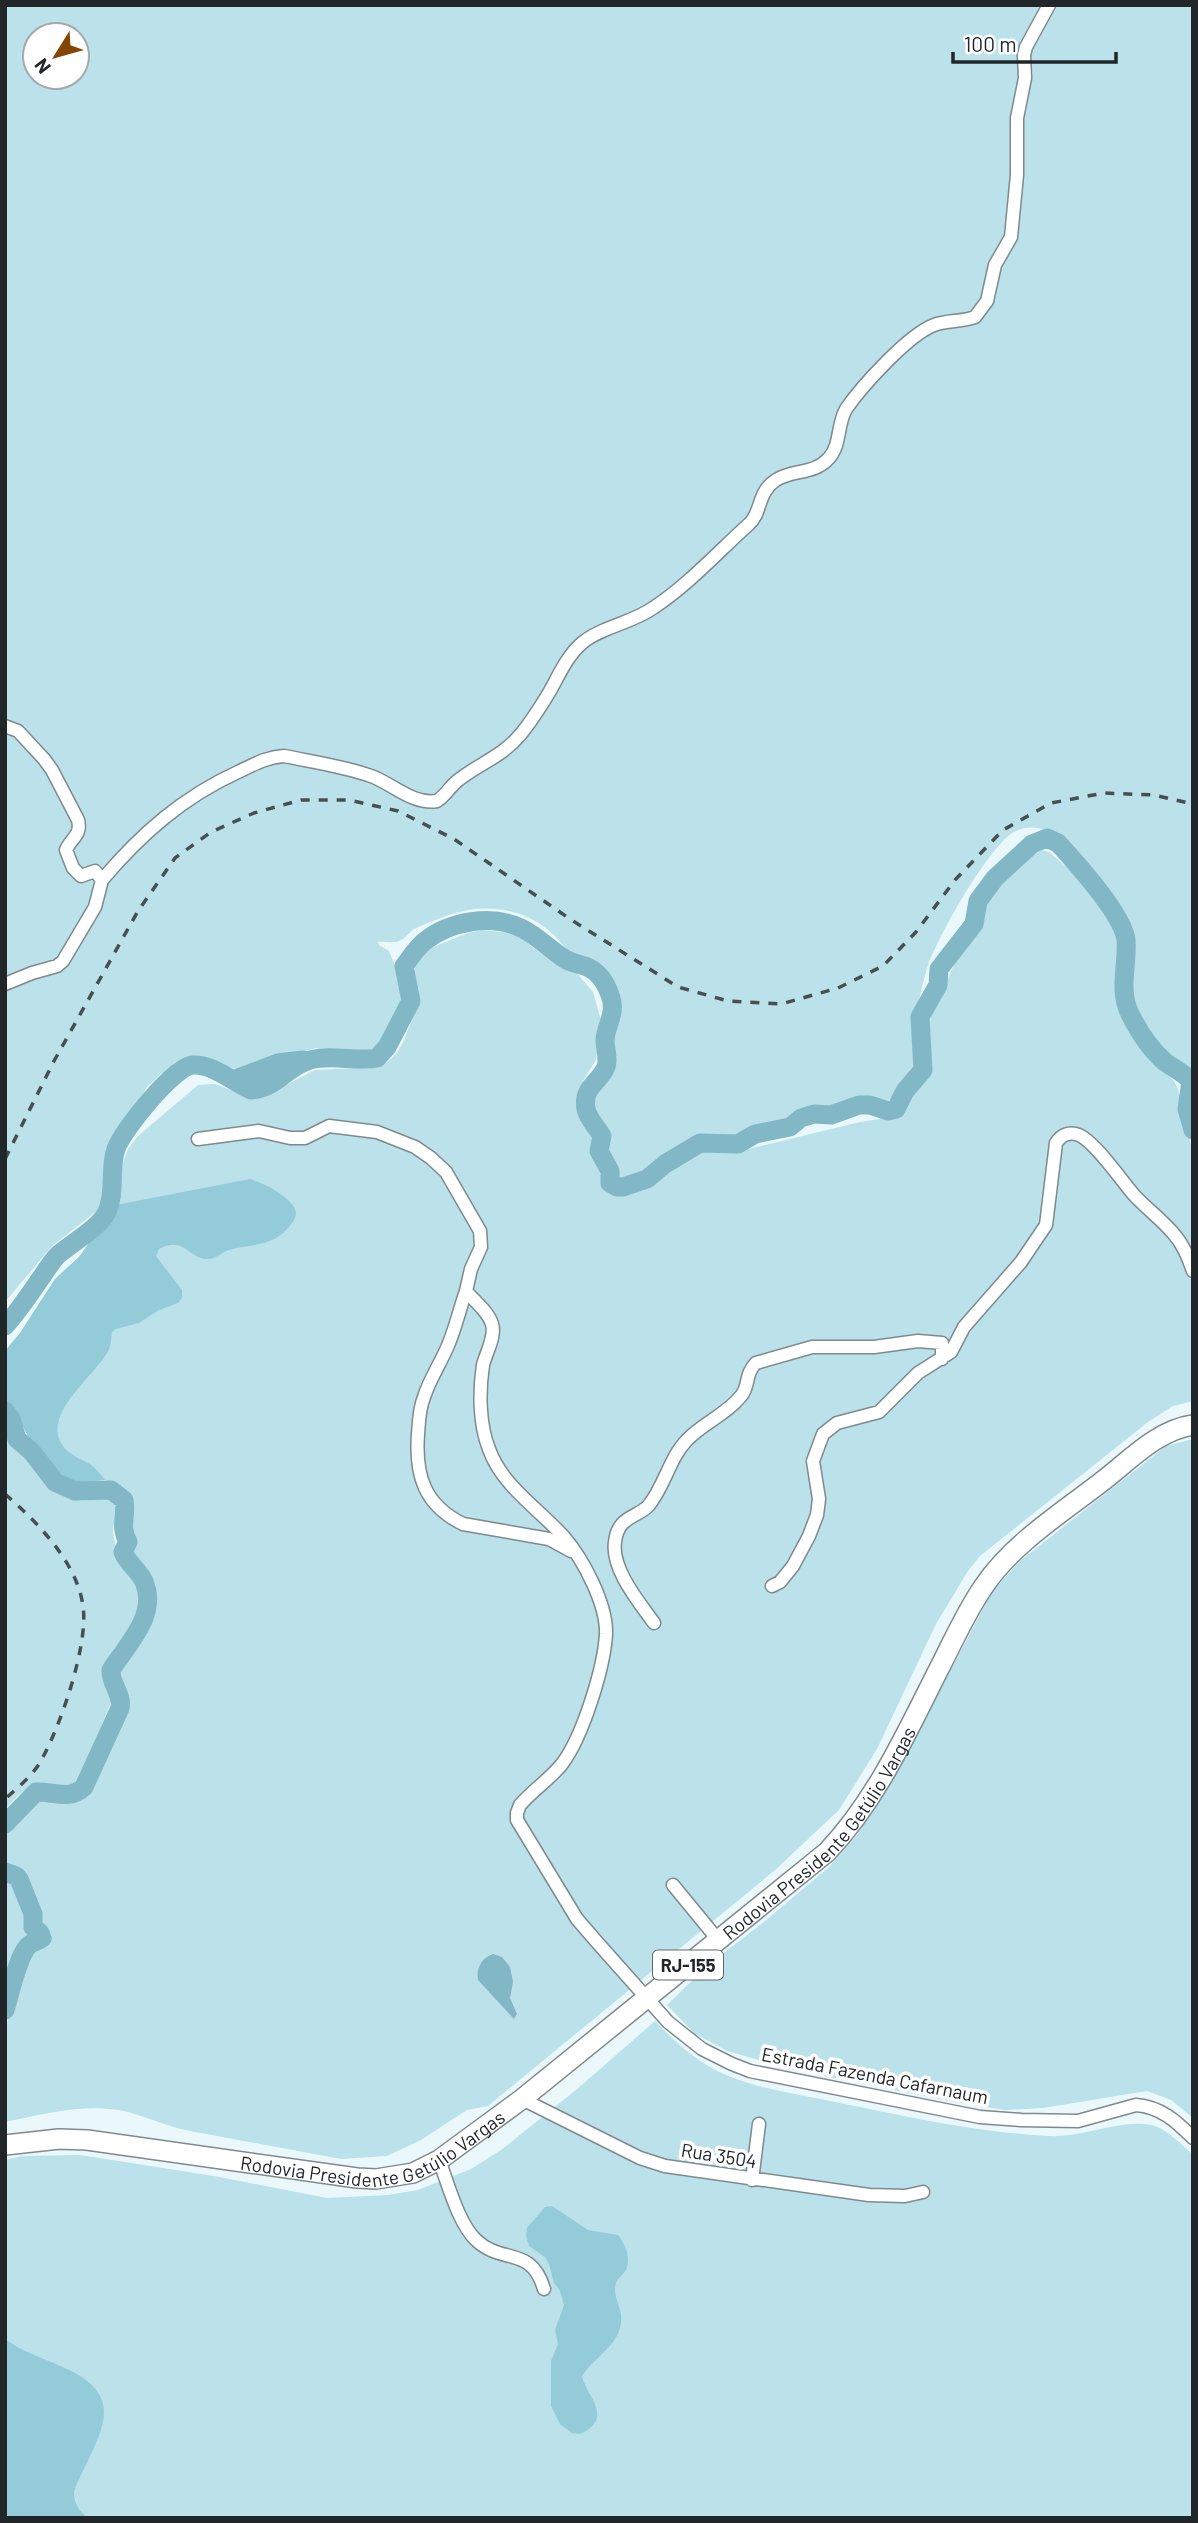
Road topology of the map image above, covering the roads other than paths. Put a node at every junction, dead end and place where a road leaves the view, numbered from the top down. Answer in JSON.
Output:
{"nodes":[{"id":1,"x":1049,"y":5,"type":"edge"},
{"id":2,"x":5,"y":726,"type":"edge"},
{"id":3,"x":102,"y":880,"type":"junction"},
{"id":4,"x":5,"y":984,"type":"edge"},
{"id":5,"x":198,"y":1139,"type":"dead end"},
{"id":6,"x":1193,"y":1271,"type":"edge"},
{"id":7,"x":466,"y":1291,"type":"junction"},
{"id":8,"x":942,"y":1359,"type":"junction"},
{"id":9,"x":1193,"y":1425,"type":"edge"},
{"id":10,"x":579,"y":1556,"type":"junction"},
{"id":11,"x":772,"y":1586,"type":"dead end"},
{"id":12,"x":654,"y":1623,"type":"dead end"},
{"id":13,"x":673,"y":1885,"type":"dead end"},
{"id":14,"x":719,"y":1941,"type":"junction"},
{"id":15,"x":646,"y":1997,"type":"junction"},
{"id":16,"x":522,"y":2099,"type":"junction"},
{"id":17,"x":760,"y":2124,"type":"dead end"},
{"id":18,"x":1190,"y":2131,"type":"edge"},
{"id":19,"x":5,"y":2145,"type":"edge"},
{"id":20,"x":439,"y":2160,"type":"junction"},
{"id":21,"x":752,"y":2180,"type":"junction"},
{"id":22,"x":923,"y":2192,"type":"dead end"},
{"id":23,"x":544,"y":2289,"type":"dead end"}],
"edges":[{"from":1,"to":3,"type":"street"},
{"from":2,"to":3,"type":"street"},
{"from":3,"to":4,"type":"street"},
{"from":5,"to":7,"type":"street"},
{"from":6,"to":8,"type":"street"},
{"from":7,"to":10,"type":"street","name":"Estrada Fazenda Cafarnaum"},
{"from":7,"to":10,"type":"street"},
{"from":8,"to":11,"type":"street"},
{"from":8,"to":12,"type":"street"},
{"from":9,"to":14,"type":"main road","name":"Rodovia Presidente Getúlio Vargas","number":"RJ-155"},
{"from":10,"to":15,"type":"street","name":"Estrada Fazenda Cafarnaum"},
{"from":13,"to":14,"type":"street"},
{"from":14,"to":15,"type":"main road","name":"Rodovia Presidente Getúlio Vargas","number":"RJ-155"},
{"from":15,"to":16,"type":"main road","name":"Rodovia Presidente Getúlio Vargas","number":"RJ-155"},
{"from":15,"to":18,"type":"street","name":"Estrada Fazenda Cafarnaum"},
{"from":16,"to":20,"type":"main road","name":"Rodovia Presidente Getúlio Vargas","number":"RJ-155"},
{"from":16,"to":21,"type":"street","name":"Rua 3504"},
{"from":17,"to":21,"type":"street"},
{"from":19,"to":20,"type":"main road","name":"Rodovia Presidente Getúlio Vargas","number":"RJ-155"},
{"from":20,"to":23,"type":"street"},
{"from":21,"to":22,"type":"street","name":"Rua 3504"}]}
